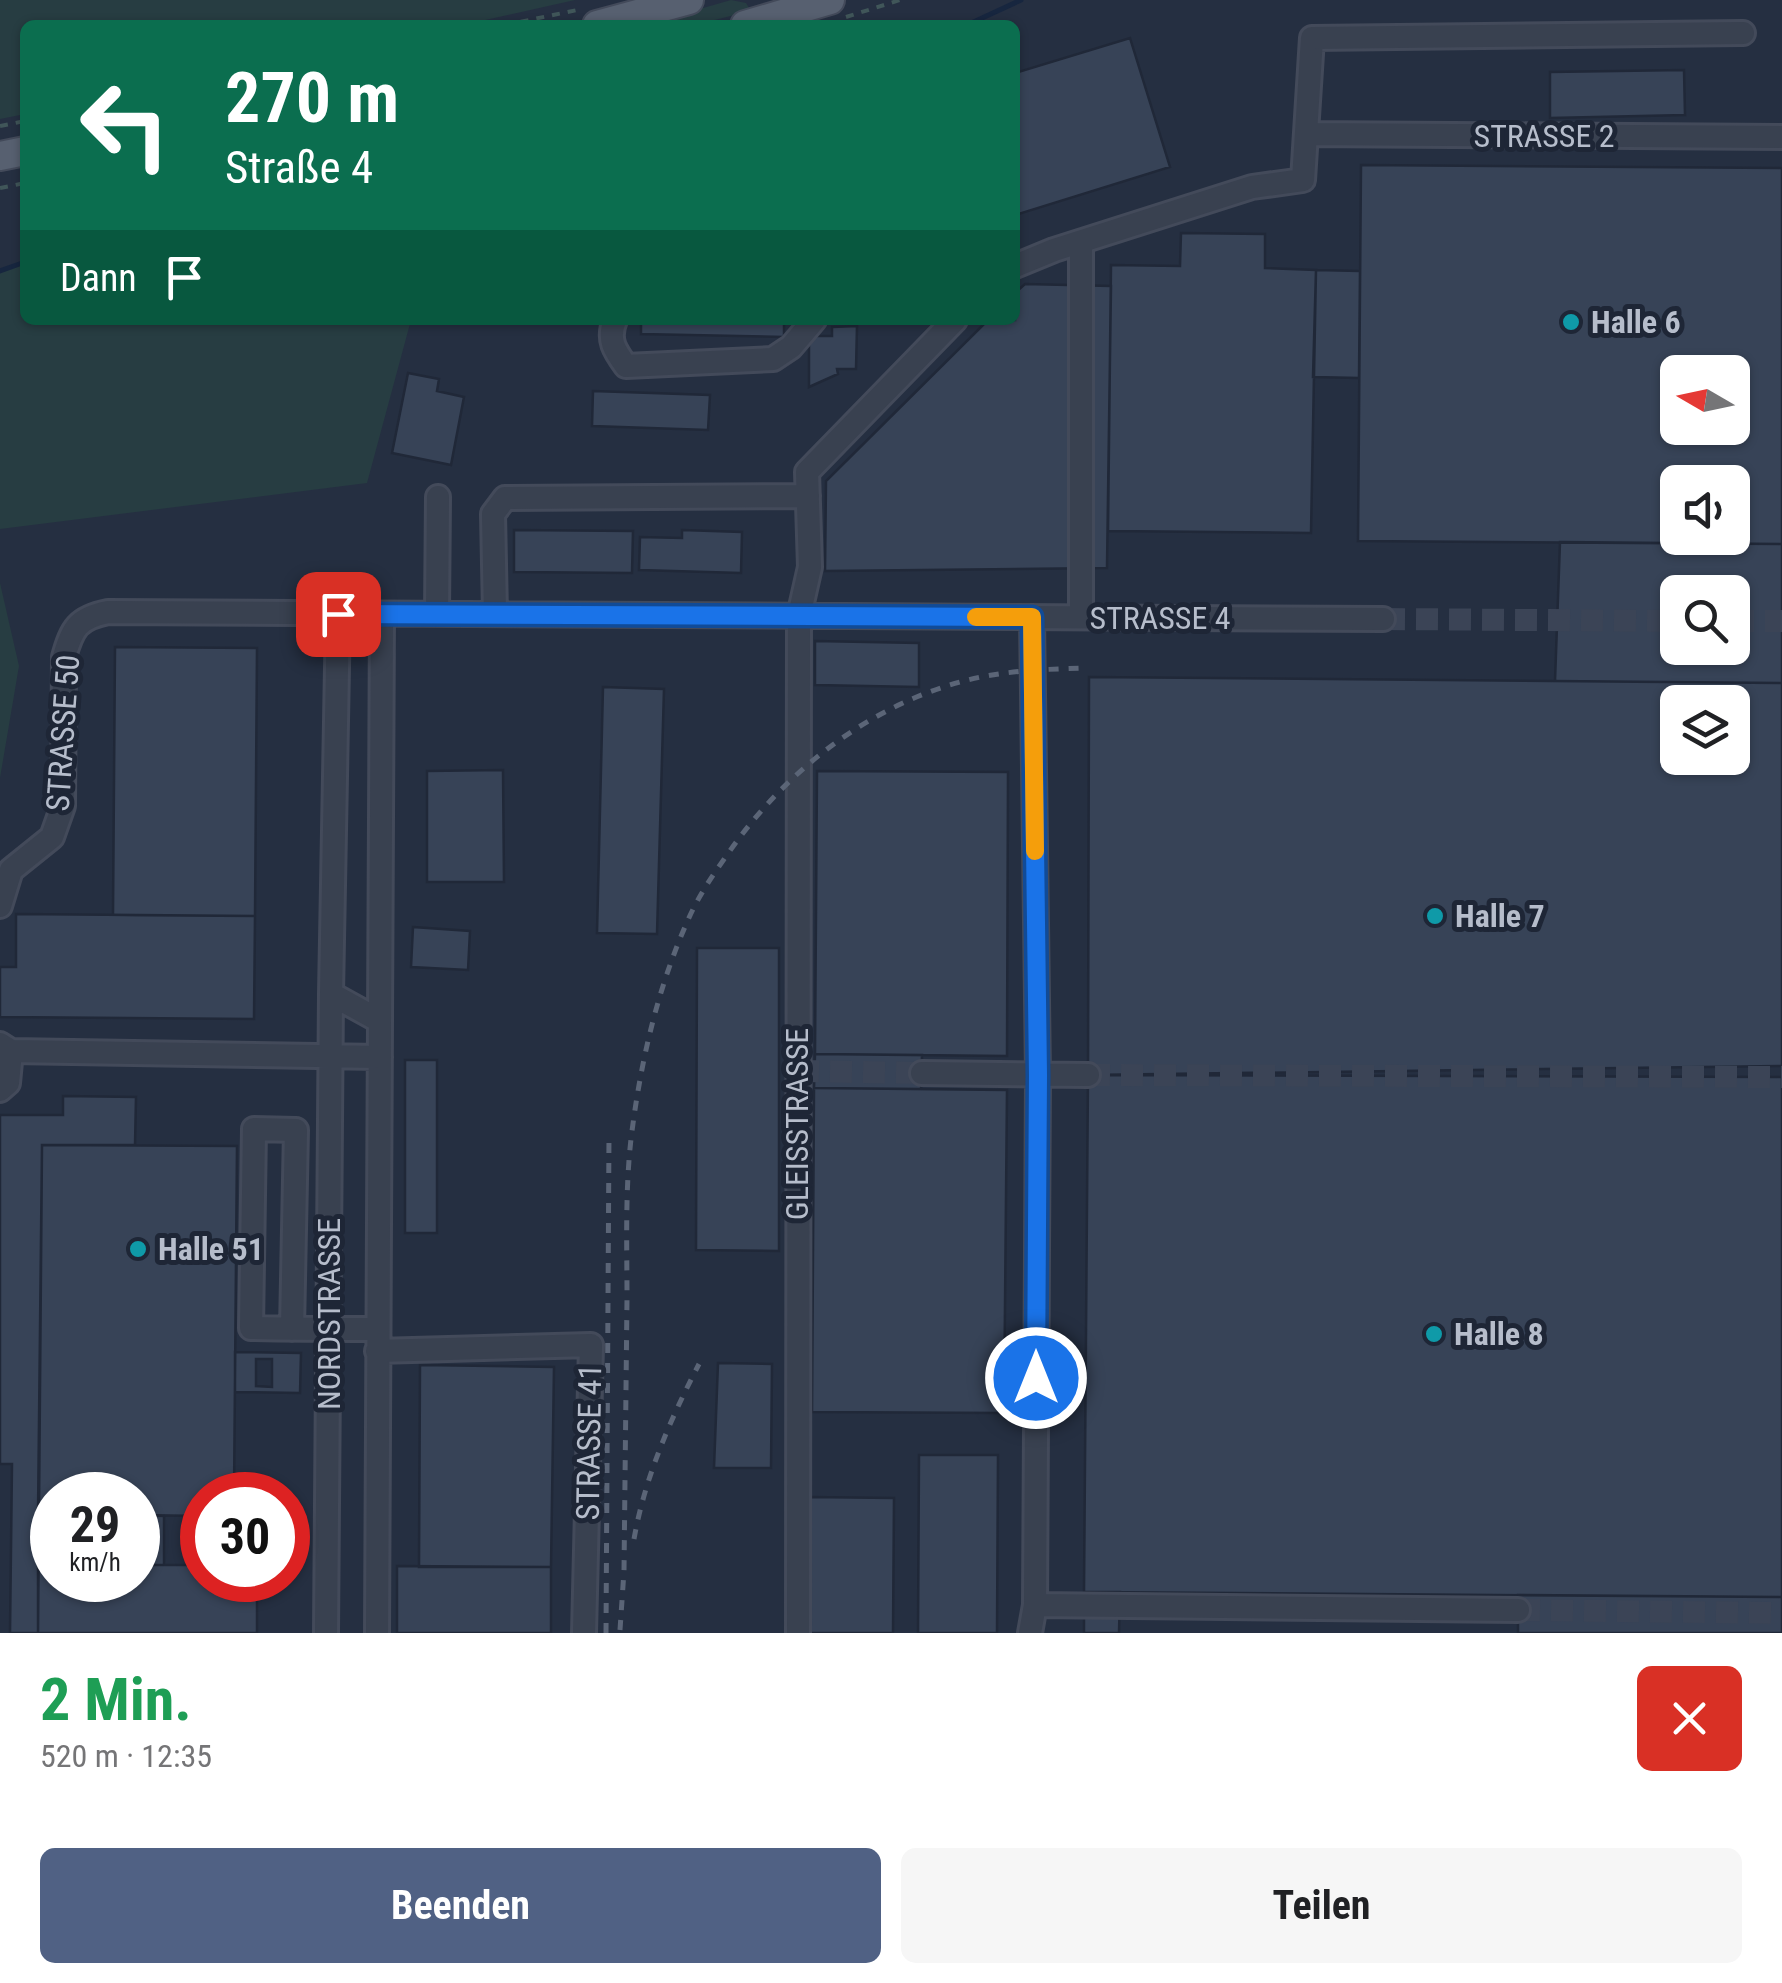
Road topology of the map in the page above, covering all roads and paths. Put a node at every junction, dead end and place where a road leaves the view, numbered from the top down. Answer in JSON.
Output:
{"nodes":[{"id":1,"x":900,"y":0,"type":"edge"},
{"id":2,"x":686,"y":1,"type":"edge"},
{"id":3,"x":832,"y":10,"type":"edge"},
{"id":4,"x":589,"y":17,"type":"edge"},
{"id":5,"x":757,"y":18,"type":"edge"},
{"id":6,"x":558,"y":20,"type":"edge"},
{"id":7,"x":1744,"y":33,"type":"dead end"},
{"id":8,"x":1306,"y":134,"type":"junction"},
{"id":9,"x":1782,"y":137,"type":"edge"},
{"id":10,"x":1081,"y":242,"type":"junction"},
{"id":11,"x":1020,"y":264,"type":"edge"},
{"id":12,"x":612,"y":325,"type":"edge"},
{"id":13,"x":810,"y":325,"type":"edge"},
{"id":14,"x":950,"y":325,"type":"edge"},
{"id":15,"x":808,"y":496,"type":"junction"},
{"id":16,"x":438,"y":498,"type":"dead end"},
{"id":17,"x":338,"y":614,"type":"junction"},
{"id":18,"x":382,"y":614,"type":"junction"},
{"id":19,"x":437,"y":614,"type":"junction"},
{"id":20,"x":494,"y":614,"type":"junction"},
{"id":21,"x":798,"y":616,"type":"junction"},
{"id":22,"x":1032,"y":617,"type":"junction"},
{"id":23,"x":1081,"y":617,"type":"junction"},
{"id":24,"x":1383,"y":619,"type":"tunnel mouth"},
{"id":25,"x":0,"y":906,"type":"edge"},
{"id":26,"x":331,"y":994,"type":"junction"},
{"id":27,"x":380,"y":1020,"type":"junction"},
{"id":28,"x":6,"y":1048,"type":"edge"},
{"id":29,"x":331,"y":1056,"type":"junction"},
{"id":30,"x":380,"y":1057,"type":"junction"},
{"id":31,"x":922,"y":1073,"type":"tunnel mouth"},
{"id":32,"x":1038,"y":1075,"type":"junction"},
{"id":33,"x":1088,"y":1075,"type":"tunnel mouth"},
{"id":34,"x":0,"y":1090,"type":"edge"},
{"id":35,"x":292,"y":1328,"type":"junction"},
{"id":36,"x":329,"y":1329,"type":"junction"},
{"id":37,"x":377,"y":1340,"type":"junction"},
{"id":38,"x":1035,"y":1605,"type":"junction"},
{"id":39,"x":1518,"y":1610,"type":"tunnel mouth"},
{"id":40,"x":326,"y":1633,"type":"edge"},
{"id":41,"x":377,"y":1633,"type":"edge"},
{"id":42,"x":584,"y":1633,"type":"edge"},
{"id":43,"x":798,"y":1633,"type":"edge"},
{"id":44,"x":1030,"y":1633,"type":"edge"}],
"edges":[{"from":1,"to":3,"type":"path"},
{"from":2,"to":4,"type":"main road"},
{"from":3,"to":5,"type":"main road"},
{"from":4,"to":6,"type":"path"},
{"from":7,"to":8,"type":"street"},
{"from":8,"to":9,"type":"street","name":"STRASSE 2"},
{"from":8,"to":10,"type":"street"},
{"from":10,"to":11,"type":"street"},
{"from":10,"to":23,"type":"street"},
{"from":12,"to":13,"type":"street"},
{"from":14,"to":15,"type":"street"},
{"from":15,"to":20,"type":"street"},
{"from":15,"to":21,"type":"street","name":"GLEISSTRASSE"},
{"from":16,"to":19,"type":"street"},
{"from":17,"to":18,"type":"street","name":"STRASSE 4"},
{"from":17,"to":25,"type":"street","name":"STRASSE 50"},
{"from":17,"to":26,"type":"street","name":"NORDSTRASSE"},
{"from":18,"to":19,"type":"street","name":"STRASSE 4"},
{"from":18,"to":27,"type":"street","name":"NORDSTRASSE"},
{"from":19,"to":20,"type":"street","name":"STRASSE 4"},
{"from":20,"to":21,"type":"street","name":"STRASSE 4"},
{"from":21,"to":22,"type":"street","name":"STRASSE 4"},
{"from":21,"to":43,"type":"street","name":"GLEISSTRASSE"},
{"from":22,"to":23,"type":"street","name":"STRASSE 4"},
{"from":22,"to":32,"type":"street"},
{"from":23,"to":24,"type":"street","name":"STRASSE 4"},
{"from":26,"to":27,"type":"street"},
{"from":26,"to":29,"type":"street","name":"NORDSTRASSE"},
{"from":27,"to":30,"type":"street","name":"NORDSTRASSE"},
{"from":28,"to":29,"type":"street"},
{"from":28,"to":34,"type":"street"},
{"from":29,"to":30,"type":"street"},
{"from":29,"to":36,"type":"street","name":"NORDSTRASSE"},
{"from":30,"to":37,"type":"street","name":"NORDSTRASSE"},
{"from":31,"to":32,"type":"street"},
{"from":32,"to":33,"type":"street"},
{"from":32,"to":38,"type":"street"},
{"from":35,"to":35,"type":"street"},
{"from":35,"to":36,"type":"street"},
{"from":36,"to":37,"type":"street"},
{"from":36,"to":40,"type":"street","name":"NORDSTRASSE"},
{"from":37,"to":41,"type":"street","name":"NORDSTRASSE"},
{"from":37,"to":42,"type":"street","name":"STRASSE 41"},
{"from":38,"to":39,"type":"street"},
{"from":38,"to":44,"type":"street"}]}
